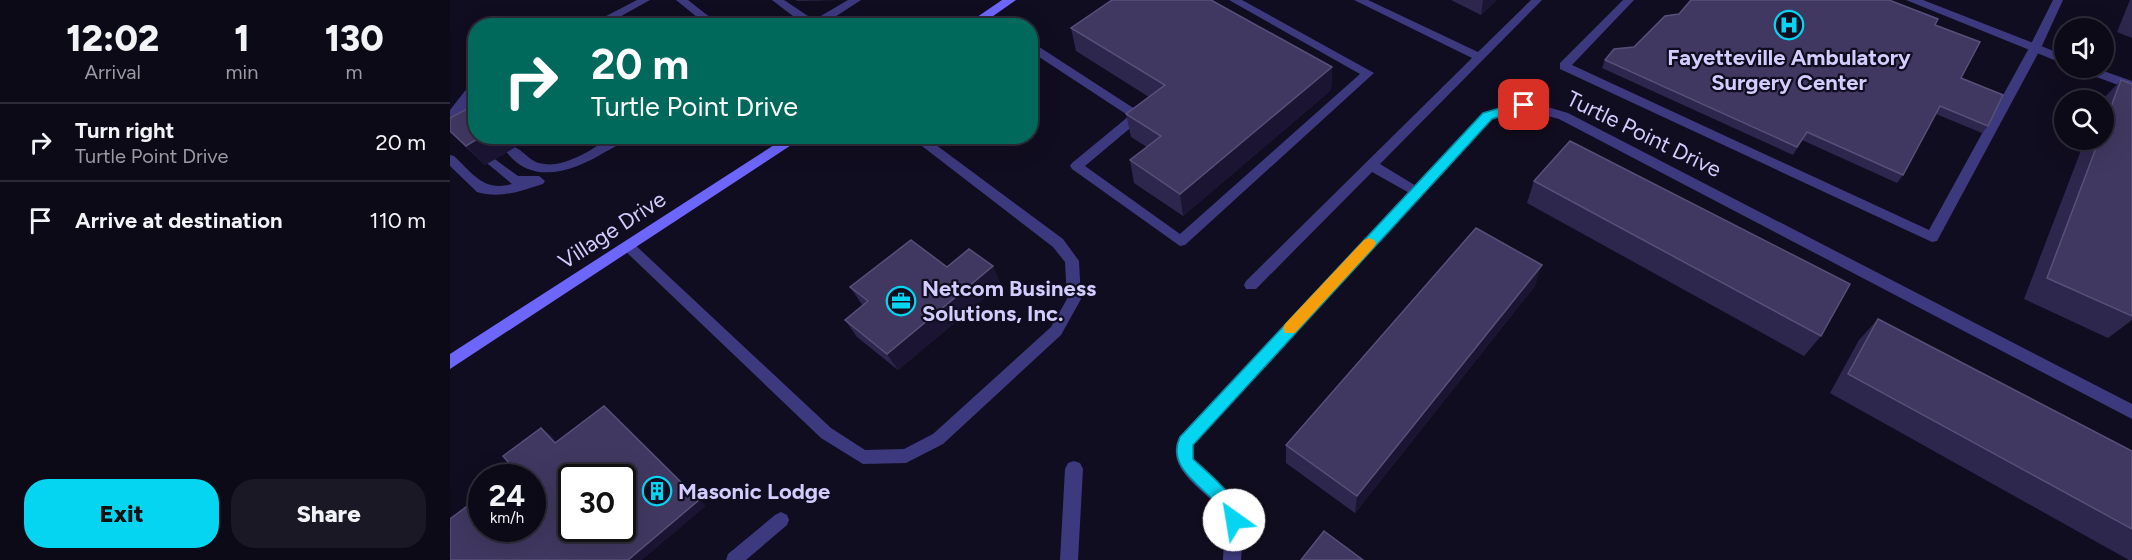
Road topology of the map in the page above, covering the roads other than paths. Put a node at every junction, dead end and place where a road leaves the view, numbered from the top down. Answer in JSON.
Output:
{"nodes":[{"id":1,"x":645,"y":0,"type":"edge"},
{"id":2,"x":681,"y":0,"type":"edge"},
{"id":3,"x":777,"y":0,"type":"edge"},
{"id":4,"x":855,"y":0,"type":"edge"},
{"id":5,"x":1010,"y":0,"type":"edge"},
{"id":6,"x":1234,"y":0,"type":"edge"},
{"id":7,"x":1359,"y":0,"type":"edge"},
{"id":8,"x":1537,"y":0,"type":"edge"},
{"id":9,"x":1629,"y":0,"type":"edge"},
{"id":10,"x":1912,"y":0,"type":"edge"},
{"id":11,"x":2058,"y":0,"type":"edge"},
{"id":12,"x":986,"y":15,"type":"junction"},
{"id":13,"x":612,"y":18,"type":"edge"},
{"id":14,"x":705,"y":18,"type":"edge"},
{"id":15,"x":802,"y":18,"type":"edge"},
{"id":16,"x":824,"y":18,"type":"edge"},
{"id":17,"x":982,"y":18,"type":"edge"},
{"id":18,"x":990,"y":18,"type":"edge"},
{"id":19,"x":2035,"y":48,"type":"junction"},
{"id":20,"x":1038,"y":50,"type":"edge"},
{"id":21,"x":2054,"y":56,"type":"edge"},
{"id":22,"x":1478,"y":57,"type":"junction"},
{"id":23,"x":2111,"y":78,"type":"edge"},
{"id":24,"x":2132,"y":86,"type":"edge"},
{"id":25,"x":468,"y":95,"type":"edge"},
{"id":26,"x":466,"y":97,"type":"junction"},
{"id":27,"x":468,"y":108,"type":"edge"},
{"id":28,"x":451,"y":118,"type":"edge"},
{"id":29,"x":468,"y":138,"type":"edge"},
{"id":30,"x":608,"y":144,"type":"edge"},
{"id":31,"x":787,"y":144,"type":"edge"},
{"id":32,"x":926,"y":144,"type":"edge"},
{"id":33,"x":511,"y":150,"type":"dead end"},
{"id":34,"x":450,"y":159,"type":"edge"},
{"id":35,"x":583,"y":159,"type":"junction"},
{"id":36,"x":492,"y":161,"type":"dead end"},
{"id":37,"x":1371,"y":165,"type":"junction"},
{"id":38,"x":539,"y":181,"type":"junction"},
{"id":39,"x":1417,"y":192,"type":"junction"},
{"id":40,"x":628,"y":247,"type":"junction"},
{"id":41,"x":1251,"y":285,"type":"dead end"},
{"id":42,"x":450,"y":362,"type":"edge"},
{"id":43,"x":2132,"y":412,"type":"edge"},
{"id":44,"x":1074,"y":469,"type":"dead end"},
{"id":45,"x":781,"y":520,"type":"dead end"},
{"id":46,"x":734,"y":560,"type":"edge"},
{"id":47,"x":1069,"y":560,"type":"edge"},
{"id":48,"x":1232,"y":560,"type":"edge"}],
"edges":[{"from":1,"to":13,"type":"lane"},
{"from":2,"to":14,"type":"lane"},
{"from":3,"to":15,"type":"lane"},
{"from":4,"to":16,"type":"lane"},
{"from":5,"to":12,"type":"main road"},
{"from":6,"to":20,"type":"lane"},
{"from":7,"to":22,"type":"lane"},
{"from":8,"to":22,"type":"lane"},
{"from":9,"to":19,"type":"lane"},
{"from":10,"to":19,"type":"street"},
{"from":11,"to":19,"type":"lane"},
{"from":12,"to":17,"type":"main road"},
{"from":12,"to":18,"type":"lane"},
{"from":19,"to":21,"type":"street"},
{"from":22,"to":37,"type":"lane"},
{"from":23,"to":24,"type":"street"},
{"from":25,"to":26,"type":"lane"},
{"from":26,"to":27,"type":"lane"},
{"from":26,"to":28,"type":"lane"},
{"from":28,"to":29,"type":"lane"},
{"from":30,"to":35,"type":"lane"},
{"from":31,"to":40,"type":"main road","name":"Village Drive"},
{"from":32,"to":40,"type":"lane"},
{"from":33,"to":35,"type":"lane"},
{"from":34,"to":38,"type":"lane"},
{"from":35,"to":38,"type":"lane"},
{"from":36,"to":38,"type":"lane"},
{"from":37,"to":39,"type":"lane"},
{"from":37,"to":41,"type":"lane"},
{"from":39,"to":43,"type":"street","name":"Turtle Point Drive"},
{"from":39,"to":48,"type":"street","name":"Turtle Point Drive"},
{"from":40,"to":42,"type":"main road","name":"Village Drive"},
{"from":44,"to":47,"type":"street"},
{"from":45,"to":46,"type":"lane"}]}
